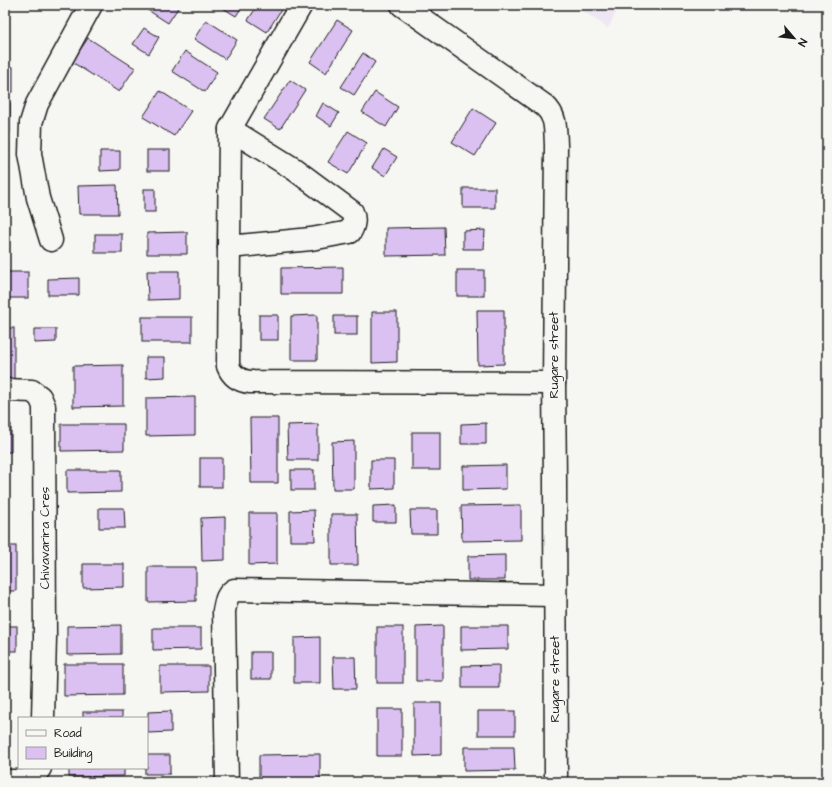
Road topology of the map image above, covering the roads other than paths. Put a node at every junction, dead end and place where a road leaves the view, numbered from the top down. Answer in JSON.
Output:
{"nodes":[{"id":1,"x":91,"y":5,"type":"edge"},
{"id":2,"x":301,"y":5,"type":"edge"},
{"id":3,"x":402,"y":5,"type":"edge"},
{"id":4,"x":230,"y":129,"type":"junction"},
{"id":5,"x":51,"y":240,"type":"dead end"},
{"id":6,"x":229,"y":247,"type":"junction"},
{"id":7,"x":554,"y":383,"type":"junction"},
{"id":8,"x":5,"y":390,"type":"edge"},
{"id":9,"x":555,"y":595,"type":"junction"},
{"id":10,"x":43,"y":717,"type":"edge"},
{"id":11,"x":39,"y":769,"type":"edge"},
{"id":12,"x":5,"y":781,"type":"edge"},
{"id":13,"x":227,"y":782,"type":"edge"},
{"id":14,"x":556,"y":782,"type":"edge"}],
"edges":[{"from":1,"to":5,"type":"street"},
{"from":2,"to":4,"type":"street"},
{"from":3,"to":7,"type":"street","name":"Rugare street"},
{"from":4,"to":6,"type":"street"},
{"from":4,"to":6,"type":"street"},
{"from":6,"to":7,"type":"street"},
{"from":7,"to":9,"type":"street","name":"Rugare street"},
{"from":8,"to":10,"type":"street","name":"Chivavarira Cres"},
{"from":9,"to":13,"type":"street"},
{"from":9,"to":14,"type":"street","name":"Rugare street"},
{"from":11,"to":12,"type":"street"}]}
